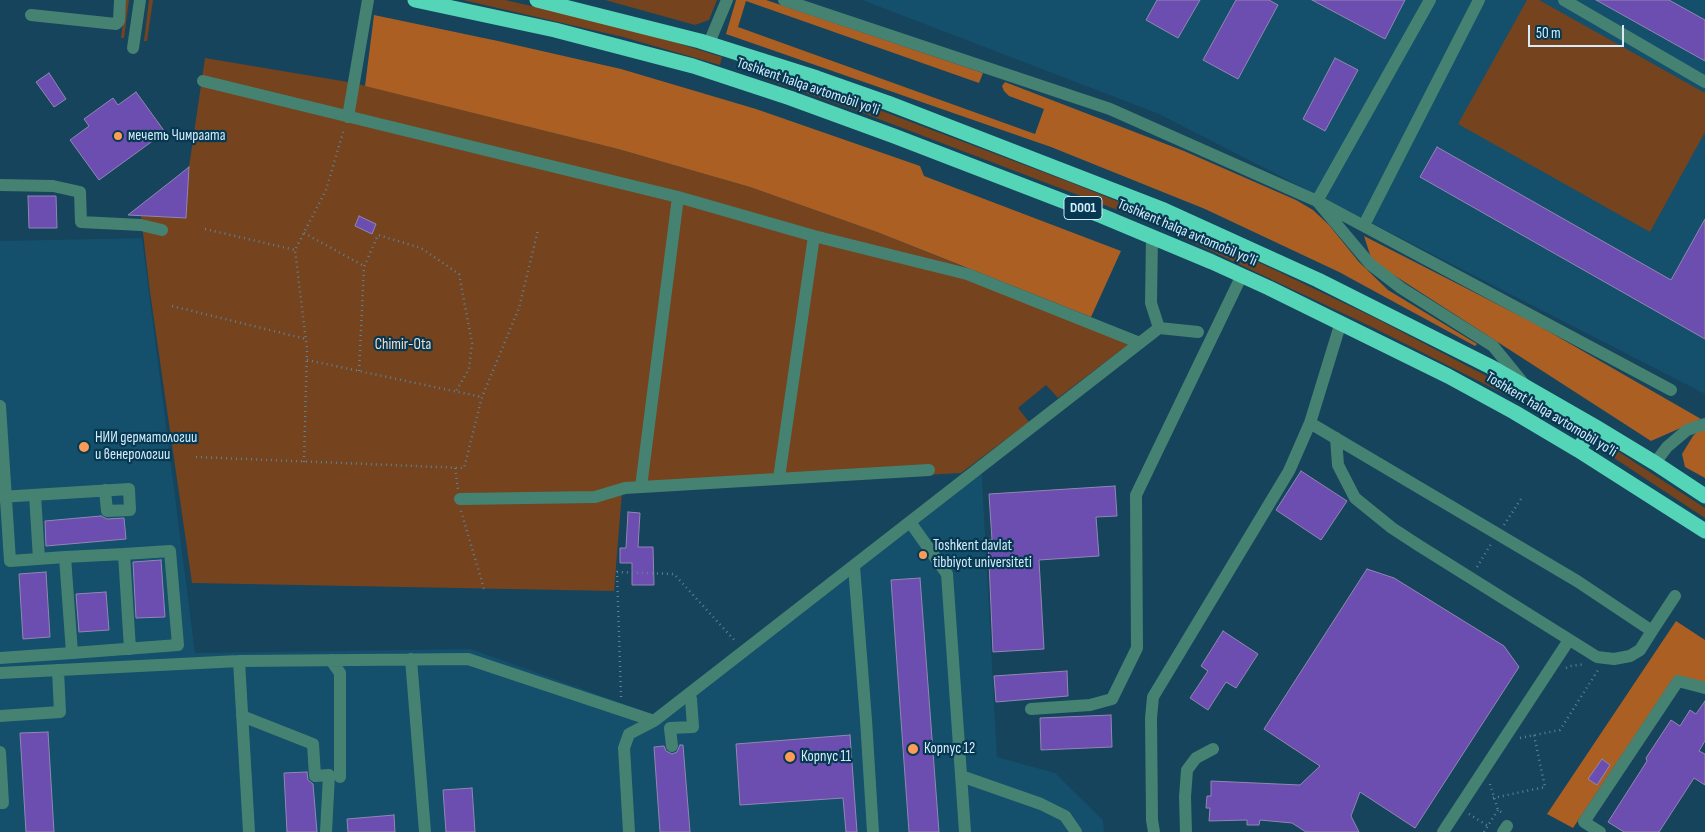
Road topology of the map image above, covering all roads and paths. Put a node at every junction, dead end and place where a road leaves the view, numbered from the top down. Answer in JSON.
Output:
{"nodes":[{"id":1,"x":120,"y":0,"type":"edge"},
{"id":2,"x":140,"y":0,"type":"edge"},
{"id":3,"x":368,"y":0,"type":"edge"},
{"id":4,"x":415,"y":0,"type":"edge"},
{"id":5,"x":537,"y":0,"type":"edge"},
{"id":6,"x":727,"y":0,"type":"edge"},
{"id":7,"x":784,"y":0,"type":"edge"},
{"id":8,"x":1430,"y":0,"type":"edge"},
{"id":9,"x":1479,"y":0,"type":"edge"},
{"id":10,"x":1564,"y":0,"type":"edge"},
{"id":11,"x":31,"y":15,"type":"dead end"},
{"id":12,"x":709,"y":43,"type":"junction"},
{"id":13,"x":134,"y":48,"type":"dead end"},
{"id":14,"x":746,"y":54,"type":"junction"},
{"id":15,"x":737,"y":80,"type":"junction"},
{"id":16,"x":203,"y":81,"type":"dead end"},
{"id":17,"x":1705,"y":82,"type":"edge"},
{"id":18,"x":348,"y":117,"type":"junction"},
{"id":19,"x":0,"y":185,"type":"edge"},
{"id":20,"x":678,"y":196,"type":"junction"},
{"id":21,"x":1318,"y":201,"type":"junction"},
{"id":22,"x":1364,"y":225,"type":"junction"},
{"id":23,"x":205,"y":229,"type":"dead end"},
{"id":24,"x":162,"y":230,"type":"dead end"},
{"id":25,"x":538,"y":230,"type":"dead end"},
{"id":26,"x":304,"y":234,"type":"junction"},
{"id":27,"x":814,"y":236,"type":"junction"},
{"id":28,"x":1152,"y":236,"type":"junction"},
{"id":29,"x":295,"y":250,"type":"junction"},
{"id":30,"x":364,"y":267,"type":"junction"},
{"id":31,"x":1242,"y":276,"type":"junction"},
{"id":32,"x":172,"y":306,"type":"dead end"},
{"id":33,"x":1341,"y":322,"type":"junction"},
{"id":34,"x":1159,"y":328,"type":"junction"},
{"id":35,"x":1198,"y":332,"type":"dead end"},
{"id":36,"x":307,"y":339,"type":"junction"},
{"id":37,"x":1140,"y":343,"type":"junction"},
{"id":38,"x":307,"y":360,"type":"junction"},
{"id":39,"x":359,"y":371,"type":"junction"},
{"id":40,"x":1526,"y":387,"type":"junction"},
{"id":41,"x":1670,"y":390,"type":"dead end"},
{"id":42,"x":456,"y":391,"type":"junction"},
{"id":43,"x":482,"y":397,"type":"junction"},
{"id":44,"x":0,"y":406,"type":"edge"},
{"id":45,"x":1310,"y":423,"type":"junction"},
{"id":46,"x":1705,"y":424,"type":"edge"},
{"id":47,"x":1594,"y":426,"type":"junction"},
{"id":48,"x":1,"y":434,"type":"edge"},
{"id":49,"x":1336,"y":438,"type":"junction"},
{"id":50,"x":1578,"y":450,"type":"junction"},
{"id":51,"x":196,"y":457,"type":"dead end"},
{"id":52,"x":304,"y":462,"type":"junction"},
{"id":53,"x":1654,"y":463,"type":"junction"},
{"id":54,"x":455,"y":468,"type":"junction"},
{"id":55,"x":928,"y":470,"type":"dead end"},
{"id":56,"x":779,"y":478,"type":"junction"},
{"id":57,"x":641,"y":487,"type":"junction"},
{"id":58,"x":105,"y":490,"type":"dead end"},
{"id":59,"x":35,"y":495,"type":"junction"},
{"id":60,"x":1705,"y":496,"type":"edge"},
{"id":61,"x":3,"y":497,"type":"edge"},
{"id":62,"x":460,"y":499,"type":"junction"},
{"id":63,"x":910,"y":522,"type":"junction"},
{"id":64,"x":1705,"y":531,"type":"edge"},
{"id":65,"x":124,"y":554,"type":"junction"},
{"id":66,"x":65,"y":557,"type":"junction"},
{"id":67,"x":39,"y":559,"type":"junction"},
{"id":68,"x":5,"y":561,"type":"edge"},
{"id":69,"x":854,"y":566,"type":"junction"},
{"id":70,"x":484,"y":589,"type":"dead end"},
{"id":71,"x":1675,"y":596,"type":"dead end"},
{"id":72,"x":1652,"y":631,"type":"junction"},
{"id":73,"x":1570,"y":640,"type":"junction"},
{"id":74,"x":130,"y":649,"type":"junction"},
{"id":75,"x":744,"y":651,"type":"junction"},
{"id":76,"x":72,"y":653,"type":"junction"},
{"id":77,"x":0,"y":658,"type":"edge"},
{"id":78,"x":411,"y":659,"type":"junction"},
{"id":79,"x":331,"y":660,"type":"junction"},
{"id":80,"x":239,"y":661,"type":"junction"},
{"id":81,"x":1587,"y":664,"type":"dead end"},
{"id":82,"x":1601,"y":666,"type":"dead end"},
{"id":83,"x":1564,"y":669,"type":"dead end"},
{"id":84,"x":58,"y":670,"type":"junction"},
{"id":85,"x":0,"y":673,"type":"edge"},
{"id":86,"x":1705,"y":688,"type":"edge"},
{"id":87,"x":689,"y":694,"type":"junction"},
{"id":88,"x":1031,"y":709,"type":"dead end"},
{"id":89,"x":621,"y":710,"type":"junction"},
{"id":90,"x":0,"y":716,"type":"edge"},
{"id":91,"x":242,"y":716,"type":"junction"},
{"id":92,"x":654,"y":721,"type":"junction"},
{"id":93,"x":1534,"y":735,"type":"junction"},
{"id":94,"x":1518,"y":738,"type":"dead end"},
{"id":95,"x":672,"y":746,"type":"dead end"},
{"id":96,"x":1213,"y":749,"type":"dead end"},
{"id":97,"x":0,"y":752,"type":"edge"},
{"id":98,"x":961,"y":776,"type":"junction"},
{"id":99,"x":1489,"y":776,"type":"dead end"},
{"id":100,"x":340,"y":777,"type":"dead end"},
{"id":101,"x":1493,"y":798,"type":"junction"},
{"id":102,"x":0,"y":803,"type":"edge"},
{"id":103,"x":1459,"y":808,"type":"junction"},
{"id":104,"x":1488,"y":826,"type":"junction"},
{"id":105,"x":1585,"y":828,"type":"edge"},
{"id":106,"x":249,"y":832,"type":"edge"},
{"id":107,"x":326,"y":832,"type":"edge"},
{"id":108,"x":425,"y":832,"type":"edge"},
{"id":109,"x":629,"y":832,"type":"edge"},
{"id":110,"x":873,"y":832,"type":"edge"},
{"id":111,"x":965,"y":832,"type":"edge"},
{"id":112,"x":1076,"y":832,"type":"edge"},
{"id":113,"x":1154,"y":832,"type":"edge"},
{"id":114,"x":1186,"y":832,"type":"edge"},
{"id":115,"x":1443,"y":832,"type":"edge"},
{"id":116,"x":1484,"y":832,"type":"edge"},
{"id":117,"x":1600,"y":832,"type":"edge"}],
"edges":[{"from":1,"to":11,"type":"lane"},
{"from":2,"to":13,"type":"lane"},
{"from":3,"to":18,"type":"lane"},
{"from":4,"to":15,"type":"highway","name":"Toshkent halqa avtomobil yo'li","number":"D001"},
{"from":5,"to":12,"type":"highway","name":"Toshkent halqa avtomobil yo'li","number":"D001"},
{"from":6,"to":12,"type":"lane"},
{"from":7,"to":21,"type":"lane"},
{"from":8,"to":21,"type":"lane"},
{"from":9,"to":22,"type":"lane"},
{"from":10,"to":17,"type":"lane"},
{"from":12,"to":14,"type":"highway","name":"Toshkent halqa avtomobil yo'li","number":"D001"},
{"from":14,"to":15,"type":"highway"},
{"from":14,"to":40,"type":"highway","name":"Toshkent halqa avtomobil yo'li","number":"D001"},
{"from":15,"to":28,"type":"highway","name":"Toshkent halqa avtomobil yo'li","number":"D001"},
{"from":16,"to":18,"type":"lane"},
{"from":18,"to":20,"type":"lane"},
{"from":18,"to":26,"type":"path"},
{"from":19,"to":24,"type":"lane"},
{"from":20,"to":27,"type":"lane"},
{"from":20,"to":57,"type":"lane"},
{"from":21,"to":22,"type":"lane"},
{"from":21,"to":40,"type":"lane"},
{"from":22,"to":41,"type":"lane"},
{"from":23,"to":29,"type":"path"},
{"from":25,"to":43,"type":"path"},
{"from":26,"to":29,"type":"path"},
{"from":26,"to":30,"type":"path"},
{"from":27,"to":37,"type":"lane"},
{"from":27,"to":56,"type":"lane"},
{"from":28,"to":31,"type":"highway","name":"Toshkent halqa avtomobil yo'li","number":"D001"},
{"from":28,"to":34,"type":"lane"},
{"from":29,"to":36,"type":"path"},
{"from":30,"to":39,"type":"path"},
{"from":30,"to":42,"type":"path"},
{"from":31,"to":33,"type":"highway","name":"Toshkent halqa avtomobil yo'li","number":"D001"},
{"from":31,"to":88,"type":"lane"},
{"from":32,"to":36,"type":"path"},
{"from":33,"to":45,"type":"lane"},
{"from":33,"to":50,"type":"highway","name":"Toshkent halqa avtomobil yo'li","number":"D001"},
{"from":34,"to":35,"type":"lane"},
{"from":34,"to":37,"type":"lane"},
{"from":36,"to":38,"type":"path"},
{"from":37,"to":63,"type":"lane"},
{"from":38,"to":39,"type":"path"},
{"from":38,"to":52,"type":"path"},
{"from":39,"to":42,"type":"path"},
{"from":40,"to":47,"type":"highway","name":"Toshkent halqa avtomobil yo'li","number":"D001"},
{"from":42,"to":43,"type":"path"},
{"from":43,"to":54,"type":"path"},
{"from":44,"to":48,"type":"lane"},
{"from":45,"to":49,"type":"lane"},
{"from":45,"to":113,"type":"lane"},
{"from":46,"to":53,"type":"lane"},
{"from":47,"to":50,"type":"highway"},
{"from":47,"to":53,"type":"highway","name":"Toshkent halqa avtomobil yo'li","number":"D001"},
{"from":48,"to":61,"type":"lane"},
{"from":49,"to":72,"type":"lane"},
{"from":49,"to":73,"type":"lane"},
{"from":50,"to":64,"type":"highway","name":"Toshkent halqa avtomobil yo'li","number":"D001"},
{"from":51,"to":52,"type":"path"},
{"from":52,"to":54,"type":"path"},
{"from":53,"to":60,"type":"highway","name":"Toshkent halqa avtomobil yo'li","number":"D001"},
{"from":54,"to":62,"type":"path"},
{"from":55,"to":56,"type":"lane"},
{"from":56,"to":57,"type":"lane"},
{"from":57,"to":62,"type":"lane"},
{"from":58,"to":59,"type":"lane"},
{"from":59,"to":61,"type":"lane"},
{"from":59,"to":67,"type":"lane"},
{"from":61,"to":68,"type":"lane"},
{"from":62,"to":70,"type":"path"},
{"from":63,"to":69,"type":"lane"},
{"from":63,"to":98,"type":"lane"},
{"from":65,"to":66,"type":"lane"},
{"from":65,"to":74,"type":"lane"},
{"from":65,"to":74,"type":"lane"},
{"from":66,"to":67,"type":"lane"},
{"from":66,"to":76,"type":"lane"},
{"from":67,"to":68,"type":"lane"},
{"from":69,"to":75,"type":"lane"},
{"from":69,"to":110,"type":"lane"},
{"from":71,"to":72,"type":"lane"},
{"from":72,"to":73,"type":"lane"},
{"from":73,"to":103,"type":"lane"},
{"from":74,"to":76,"type":"lane"},
{"from":75,"to":87,"type":"lane"},
{"from":75,"to":89,"type":"path"},
{"from":76,"to":77,"type":"lane"},
{"from":78,"to":79,"type":"lane"},
{"from":78,"to":89,"type":"lane"},
{"from":78,"to":108,"type":"lane"},
{"from":79,"to":80,"type":"lane"},
{"from":79,"to":100,"type":"lane"},
{"from":80,"to":84,"type":"lane"},
{"from":80,"to":91,"type":"lane"},
{"from":81,"to":83,"type":"path"},
{"from":82,"to":93,"type":"path"},
{"from":84,"to":85,"type":"lane"},
{"from":84,"to":90,"type":"lane"},
{"from":86,"to":105,"type":"lane"},
{"from":87,"to":92,"type":"lane"},
{"from":87,"to":95,"type":"lane"},
{"from":89,"to":92,"type":"lane"},
{"from":91,"to":106,"type":"lane"},
{"from":91,"to":107,"type":"lane"},
{"from":92,"to":109,"type":"lane"},
{"from":93,"to":94,"type":"path"},
{"from":93,"to":101,"type":"path"},
{"from":96,"to":114,"type":"lane"},
{"from":97,"to":102,"type":"lane"},
{"from":98,"to":111,"type":"lane"},
{"from":98,"to":112,"type":"lane"},
{"from":99,"to":101,"type":"path"},
{"from":101,"to":104,"type":"path"},
{"from":103,"to":104,"type":"path"},
{"from":103,"to":115,"type":"lane"},
{"from":104,"to":116,"type":"path"},
{"from":105,"to":117,"type":"lane"}]}
